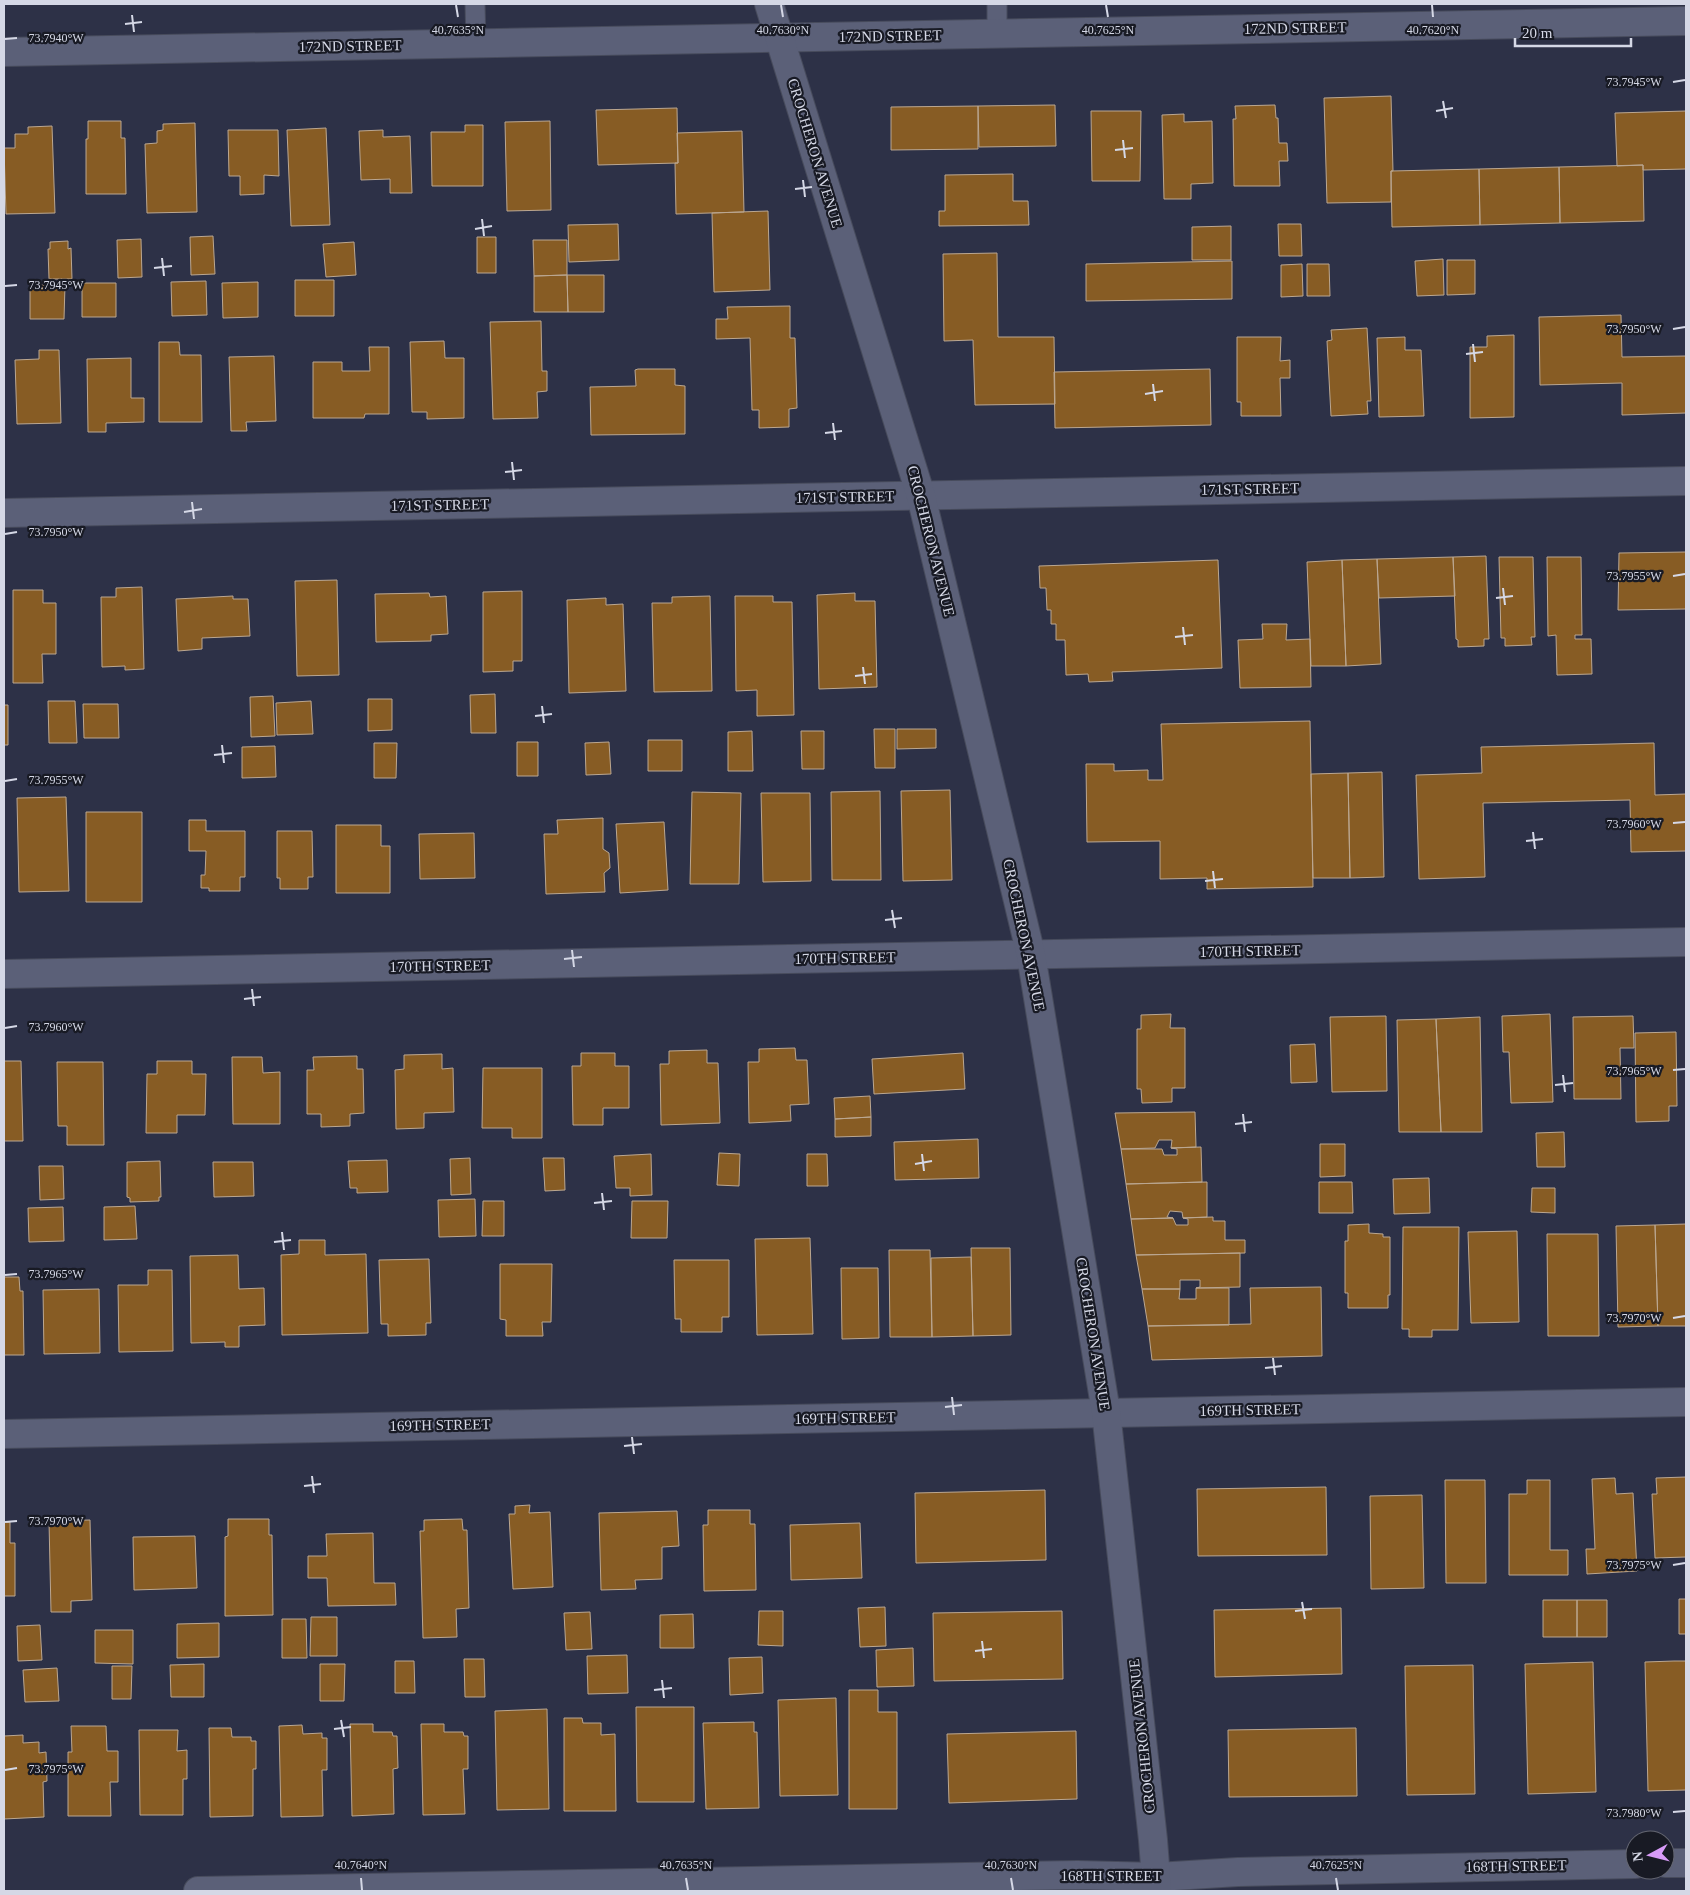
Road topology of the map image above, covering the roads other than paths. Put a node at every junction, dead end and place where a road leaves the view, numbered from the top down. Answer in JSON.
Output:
{"nodes":[{"id":1,"x":475,"y":4,"type":"edge"},
{"id":2,"x":769,"y":4,"type":"edge"},
{"id":3,"x":998,"y":4,"type":"edge"},
{"id":4,"x":1686,"y":21,"type":"edge"},
{"id":5,"x":997,"y":34,"type":"junction"},
{"id":6,"x":780,"y":38,"type":"junction"},
{"id":7,"x":476,"y":44,"type":"junction"},
{"id":8,"x":4,"y":52,"type":"edge"},
{"id":9,"x":1686,"y":481,"type":"edge"},
{"id":10,"x":921,"y":496,"type":"junction"},
{"id":11,"x":4,"y":513,"type":"edge"},
{"id":12,"x":1686,"y":942,"type":"edge"},
{"id":13,"x":1031,"y":955,"type":"junction"},
{"id":14,"x":4,"y":974,"type":"edge"},
{"id":15,"x":1686,"y":1402,"type":"edge"},
{"id":16,"x":1106,"y":1412,"type":"junction"},
{"id":17,"x":4,"y":1434,"type":"edge"},
{"id":18,"x":1625,"y":1864,"type":"edge"},
{"id":19,"x":1157,"y":1884,"type":"edge"},
{"id":20,"x":198,"y":1891,"type":"edge"}],
"edges":[{"from":1,"to":7,"type":"lane"},
{"from":2,"to":6,"type":"street","name":"CROCHERON AVENUE"},
{"from":3,"to":5,"type":"lane"},
{"from":4,"to":5,"type":"street","name":"172ND STREET"},
{"from":5,"to":6,"type":"street","name":"172ND STREET"},
{"from":6,"to":7,"type":"street","name":"172ND STREET"},
{"from":6,"to":10,"type":"street","name":"CROCHERON AVENUE"},
{"from":7,"to":8,"type":"street","name":"172ND STREET"},
{"from":9,"to":10,"type":"street","name":"171ST STREET"},
{"from":10,"to":11,"type":"street","name":"171ST STREET"},
{"from":10,"to":13,"type":"street","name":"CROCHERON AVENUE"},
{"from":12,"to":13,"type":"street","name":"170TH STREET"},
{"from":13,"to":14,"type":"street","name":"170TH STREET"},
{"from":13,"to":16,"type":"street","name":"CROCHERON AVENUE"},
{"from":15,"to":16,"type":"street","name":"169TH STREET"},
{"from":16,"to":17,"type":"street","name":"169TH STREET"},
{"from":16,"to":19,"type":"street","name":"CROCHERON AVENUE"},
{"from":18,"to":19,"type":"street","name":"168TH STREET"},
{"from":19,"to":20,"type":"street","name":"168TH STREET"}]}
